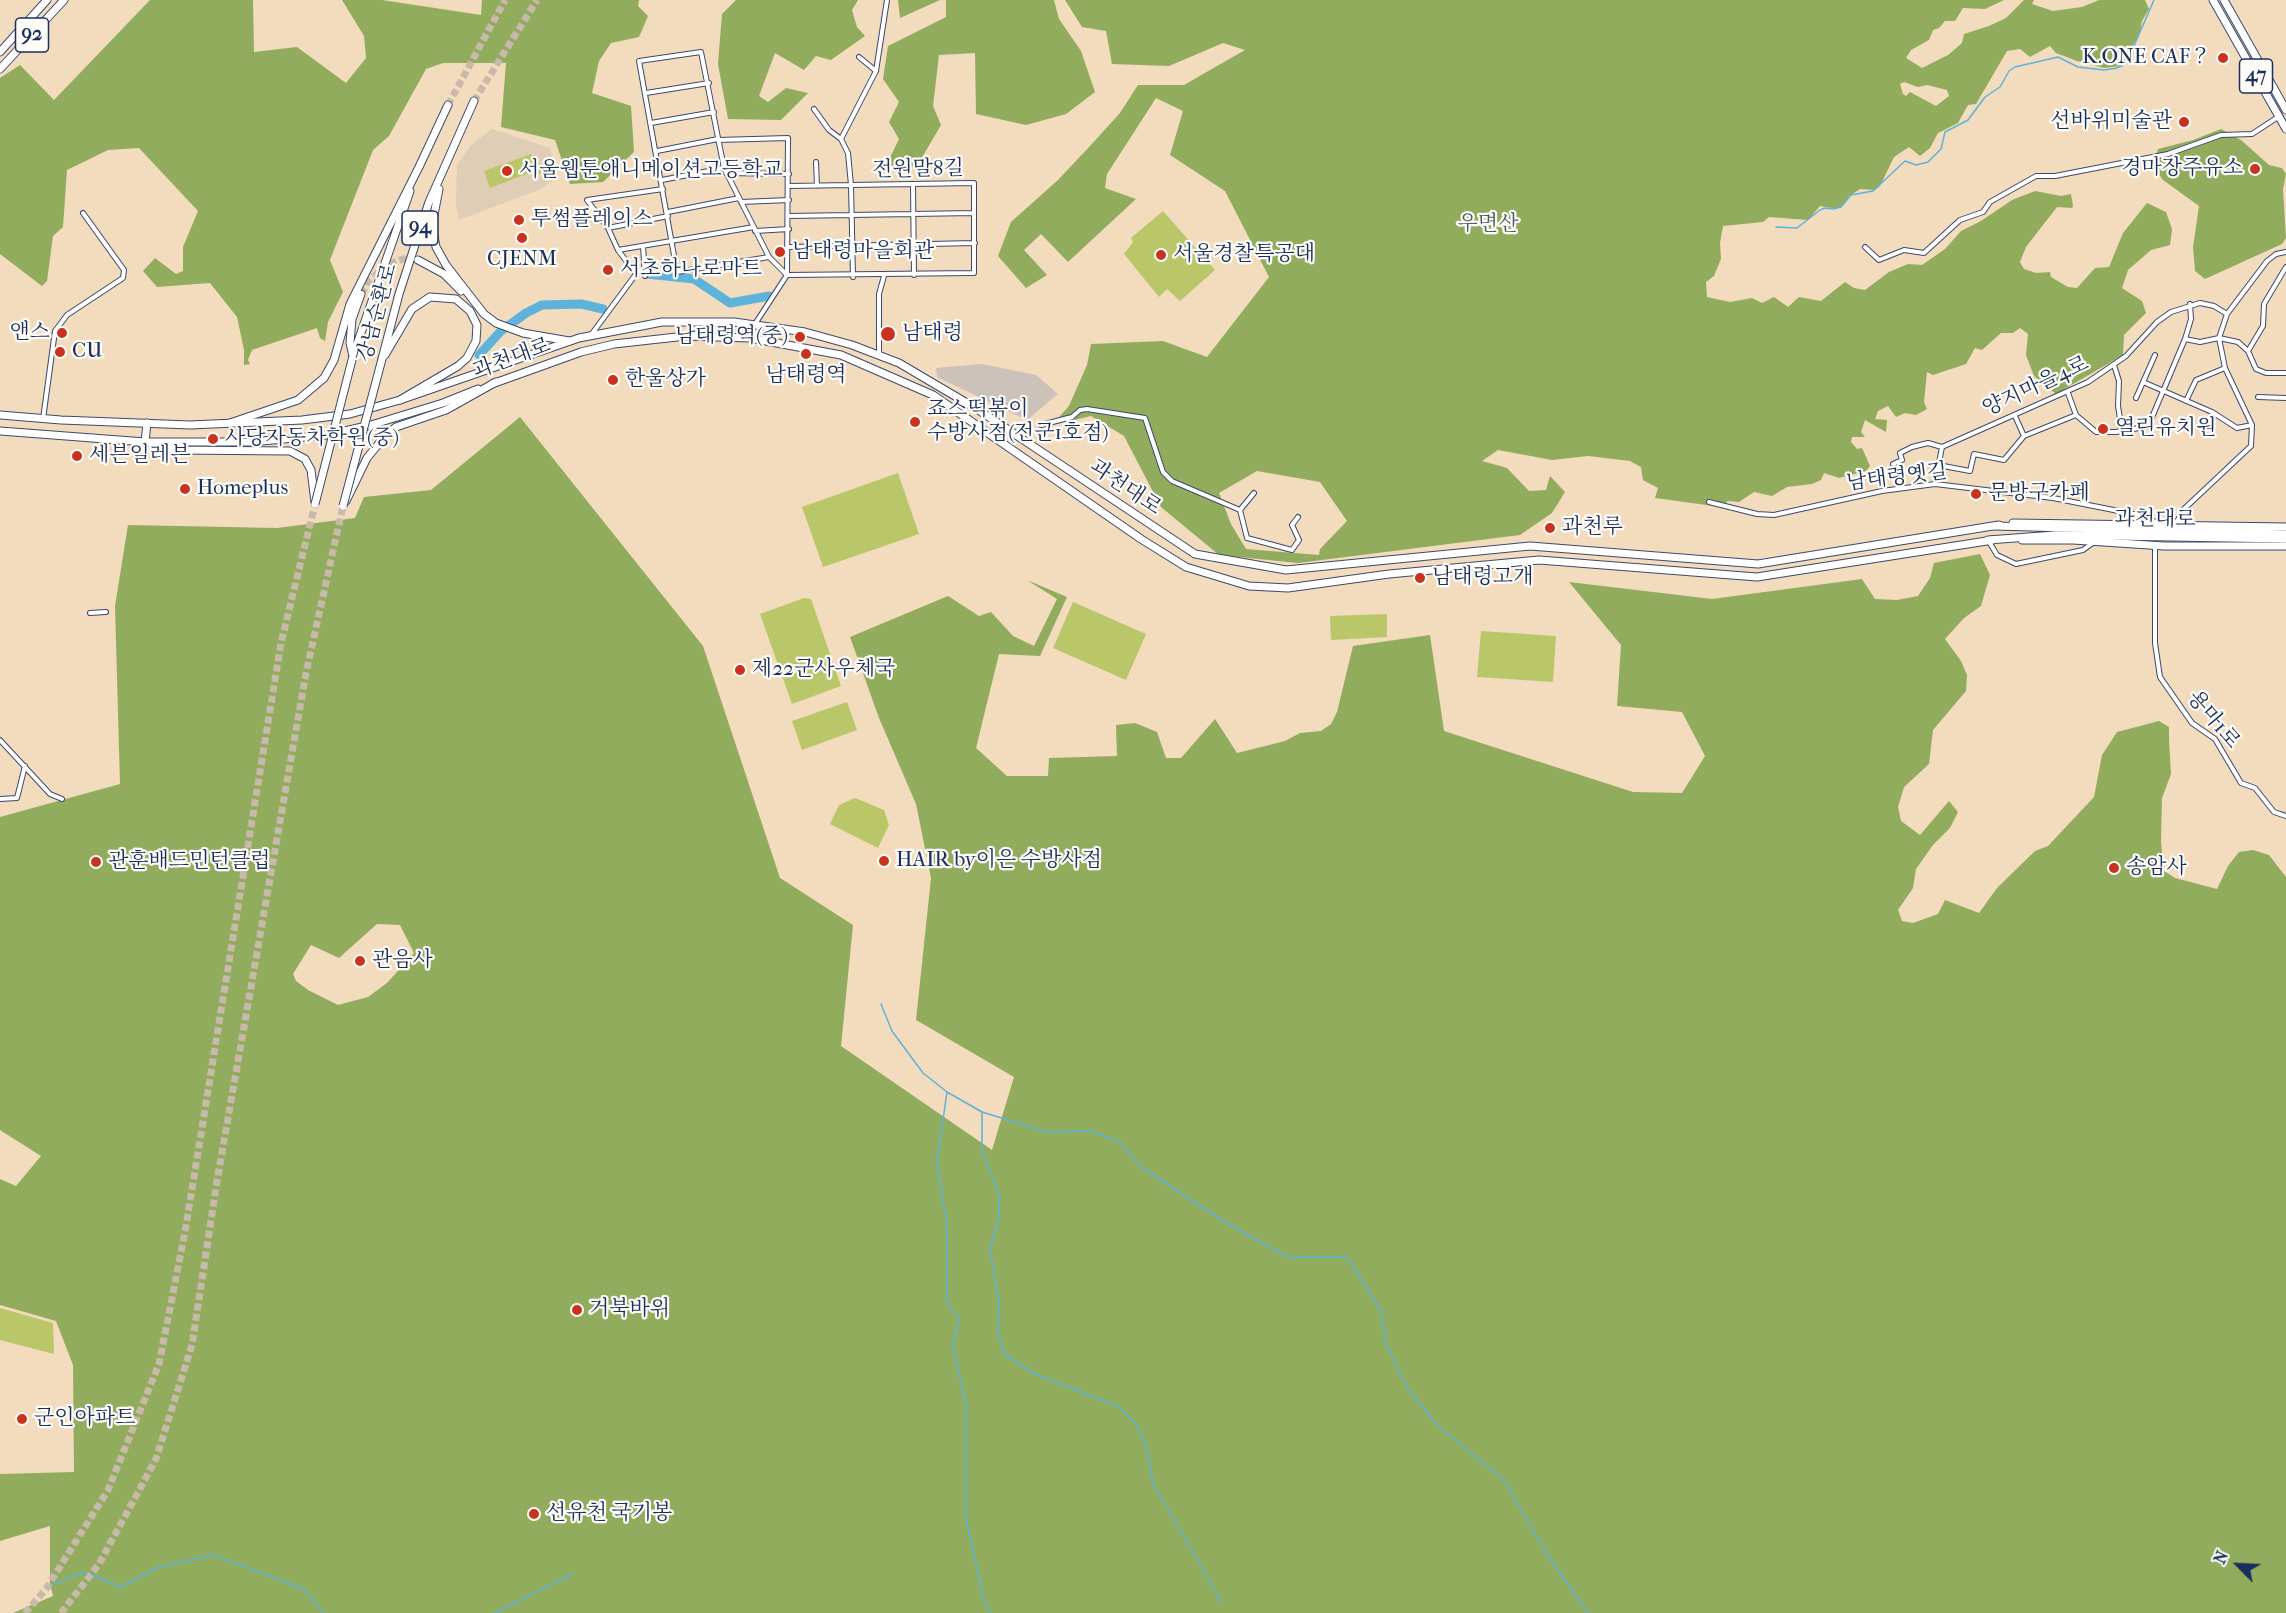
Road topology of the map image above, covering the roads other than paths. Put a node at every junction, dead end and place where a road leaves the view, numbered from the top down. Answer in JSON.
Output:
{"nodes":[{"id":1,"x":47,"y":0,"type":"edge"},
{"id":2,"x":64,"y":0,"type":"edge"},
{"id":3,"x":887,"y":0,"type":"edge"},
{"id":4,"x":2213,"y":0,"type":"edge"},
{"id":5,"x":2225,"y":1,"type":"edge"},
{"id":6,"x":1,"y":48,"type":"edge"},
{"id":7,"x":859,"y":57,"type":"dead end"},
{"id":8,"x":0,"y":69,"type":"edge"},
{"id":9,"x":876,"y":71,"type":"junction"},
{"id":10,"x":709,"y":83,"type":"junction"},
{"id":11,"x":646,"y":93,"type":"junction"},
{"id":12,"x":474,"y":101,"type":"tunnel mouth"},
{"id":13,"x":448,"y":105,"type":"tunnel mouth"},
{"id":14,"x":814,"y":109,"type":"dead end"},
{"id":15,"x":2286,"y":110,"type":"edge"},
{"id":16,"x":714,"y":112,"type":"junction"},
{"id":17,"x":2278,"y":117,"type":"junction"},
{"id":18,"x":651,"y":123,"type":"junction"},
{"id":19,"x":2286,"y":129,"type":"edge"},
{"id":20,"x":718,"y":139,"type":"junction"},
{"id":21,"x":841,"y":139,"type":"junction"},
{"id":22,"x":657,"y":151,"type":"junction"},
{"id":23,"x":816,"y":162,"type":"dead end"},
{"id":24,"x":420,"y":165,"type":"junction"},
{"id":25,"x":724,"y":168,"type":"junction"},
{"id":26,"x":444,"y":169,"type":"junction"},
{"id":27,"x":726,"y":173,"type":"junction"},
{"id":28,"x":789,"y":174,"type":"junction"},
{"id":29,"x":662,"y":180,"type":"junction"},
{"id":30,"x":851,"y":185,"type":"junction"},
{"id":31,"x":913,"y":185,"type":"junction"},
{"id":32,"x":789,"y":186,"type":"junction"},
{"id":33,"x":817,"y":186,"type":"junction"},
{"id":34,"x":663,"y":189,"type":"junction"},
{"id":35,"x":740,"y":200,"type":"junction"},
{"id":36,"x":789,"y":200,"type":"junction"},
{"id":37,"x":83,"y":213,"type":"dead end"},
{"id":38,"x":913,"y":213,"type":"junction"},
{"id":39,"x":974,"y":213,"type":"junction"},
{"id":40,"x":668,"y":214,"type":"junction"},
{"id":41,"x":852,"y":215,"type":"junction"},
{"id":42,"x":789,"y":216,"type":"junction"},
{"id":43,"x":608,"y":228,"type":"junction"},
{"id":44,"x":754,"y":229,"type":"junction"},
{"id":45,"x":789,"y":229,"type":"junction"},
{"id":46,"x":674,"y":241,"type":"junction"},
{"id":47,"x":975,"y":243,"type":"junction"},
{"id":48,"x":914,"y":244,"type":"junction"},
{"id":49,"x":643,"y":246,"type":"junction"},
{"id":50,"x":852,"y":246,"type":"junction"},
{"id":51,"x":1865,"y":247,"type":"dead end"},
{"id":52,"x":789,"y":248,"type":"junction"},
{"id":53,"x":618,"y":250,"type":"junction"},
{"id":54,"x":2286,"y":252,"type":"edge"},
{"id":55,"x":769,"y":257,"type":"junction"},
{"id":56,"x":418,"y":260,"type":"tunnel mouth"},
{"id":57,"x":2286,"y":267,"type":"edge"},
{"id":58,"x":787,"y":275,"type":"junction"},
{"id":59,"x":914,"y":275,"type":"junction"},
{"id":60,"x":645,"y":276,"type":"dead end"},
{"id":61,"x":884,"y":276,"type":"junction"},
{"id":62,"x":853,"y":277,"type":"junction"},
{"id":63,"x":361,"y":294,"type":"tunnel mouth"},
{"id":64,"x":2190,"y":304,"type":"junction"},
{"id":65,"x":484,"y":314,"type":"junction"},
{"id":66,"x":2228,"y":314,"type":"junction"},
{"id":67,"x":755,"y":324,"type":"junction"},
{"id":68,"x":591,"y":335,"type":"junction"},
{"id":69,"x":579,"y":338,"type":"junction"},
{"id":70,"x":750,"y":338,"type":"junction"},
{"id":71,"x":2220,"y":338,"type":"junction"},
{"id":72,"x":2186,"y":339,"type":"junction"},
{"id":73,"x":569,"y":341,"type":"junction"},
{"id":74,"x":2248,"y":351,"type":"junction"},
{"id":75,"x":581,"y":352,"type":"junction"},
{"id":76,"x":879,"y":354,"type":"junction"},
{"id":77,"x":2155,"y":355,"type":"dead end"},
{"id":78,"x":353,"y":356,"type":"junction"},
{"id":79,"x":382,"y":359,"type":"junction"},
{"id":80,"x":2114,"y":365,"type":"junction"},
{"id":81,"x":2225,"y":368,"type":"junction"},
{"id":82,"x":2286,"y":373,"type":"edge"},
{"id":83,"x":496,"y":382,"type":"junction"},
{"id":84,"x":2143,"y":382,"type":"junction"},
{"id":85,"x":2163,"y":392,"type":"junction"},
{"id":86,"x":2068,"y":393,"type":"junction"},
{"id":87,"x":2258,"y":397,"type":"dead end"},
{"id":88,"x":2136,"y":398,"type":"dead end"},
{"id":89,"x":2286,"y":398,"type":"edge"},
{"id":90,"x":400,"y":400,"type":"junction"},
{"id":91,"x":2186,"y":401,"type":"junction"},
{"id":92,"x":1086,"y":403,"type":"dead end"},
{"id":93,"x":1080,"y":410,"type":"junction"},
{"id":94,"x":0,"y":414,"type":"edge"},
{"id":95,"x":2076,"y":415,"type":"junction"},
{"id":96,"x":2015,"y":416,"type":"junction"},
{"id":97,"x":44,"y":419,"type":"junction"},
{"id":98,"x":147,"y":423,"type":"junction"},
{"id":99,"x":230,"y":423,"type":"junction"},
{"id":100,"x":1041,"y":425,"type":"dead end"},
{"id":101,"x":2252,"y":425,"type":"junction"},
{"id":102,"x":0,"y":431,"type":"edge"},
{"id":103,"x":2122,"y":431,"type":"junction"},
{"id":104,"x":2024,"y":436,"type":"junction"},
{"id":105,"x":1021,"y":438,"type":"junction"},
{"id":106,"x":147,"y":442,"type":"junction"},
{"id":107,"x":1942,"y":447,"type":"junction"},
{"id":108,"x":1013,"y":450,"type":"junction"},
{"id":109,"x":1893,"y":464,"type":"dead end"},
{"id":110,"x":1938,"y":465,"type":"junction"},
{"id":111,"x":1935,"y":484,"type":"junction"},
{"id":112,"x":1254,"y":494,"type":"dead end"},
{"id":113,"x":1709,"y":502,"type":"dead end"},
{"id":114,"x":1240,"y":510,"type":"junction"},
{"id":115,"x":1298,"y":517,"type":"dead end"},
{"id":116,"x":2160,"y":525,"type":"junction"},
{"id":117,"x":2173,"y":525,"type":"junction"},
{"id":118,"x":1995,"y":526,"type":"junction"},
{"id":119,"x":2286,"y":527,"type":"edge"},
{"id":120,"x":2286,"y":534,"type":"edge"},
{"id":121,"x":2286,"y":539,"type":"edge"},
{"id":122,"x":1988,"y":540,"type":"junction"},
{"id":123,"x":2095,"y":542,"type":"junction"},
{"id":124,"x":2155,"y":546,"type":"junction"},
{"id":125,"x":2286,"y":546,"type":"edge"},
{"id":126,"x":106,"y":612,"type":"dead end"},
{"id":127,"x":90,"y":613,"type":"dead end"},
{"id":128,"x":0,"y":740,"type":"edge"},
{"id":129,"x":25,"y":766,"type":"junction"},
{"id":130,"x":0,"y":799,"type":"edge"},
{"id":131,"x":62,"y":799,"type":"dead end"},
{"id":132,"x":2286,"y":816,"type":"edge"}],
"edges":[{"from":1,"to":6,"type":"main road","number":"92"},
{"from":2,"to":8,"type":"main road","number":"92"},
{"from":3,"to":9,"type":"street"},
{"from":4,"to":17,"type":"main road","number":"47"},
{"from":5,"to":15,"type":"main road"},
{"from":7,"to":9,"type":"street"},
{"from":9,"to":21,"type":"street"},
{"from":10,"to":11,"type":"street"},
{"from":10,"to":11,"type":"street"},
{"from":10,"to":16,"type":"street"},
{"from":11,"to":18,"type":"street"},
{"from":12,"to":26,"type":"main road","name":"강남순환로","number":"94"},
{"from":13,"to":24,"type":"main road","name":"강남순환로","number":"94"},
{"from":14,"to":21,"type":"street"},
{"from":16,"to":18,"type":"street"},
{"from":16,"to":20,"type":"street"},
{"from":17,"to":19,"type":"main road","number":"47"},
{"from":17,"to":51,"type":"street"},
{"from":18,"to":22,"type":"street"},
{"from":20,"to":22,"type":"street"},
{"from":20,"to":25,"type":"street"},
{"from":20,"to":28,"type":"street"},
{"from":21,"to":30,"type":"street","name":"전원말8길"},
{"from":22,"to":29,"type":"street"},
{"from":23,"to":33,"type":"street"},
{"from":24,"to":78,"type":"main road","name":"강남순환로","number":"94"},
{"from":24,"to":99,"type":"main road"},
{"from":25,"to":27,"type":"street"},
{"from":25,"to":29,"type":"street"},
{"from":26,"to":65,"type":"main road"},
{"from":26,"to":79,"type":"main road","name":"강남순환로","number":"94"},
{"from":27,"to":28,"type":"street"},
{"from":27,"to":35,"type":"street"},
{"from":28,"to":32,"type":"street"},
{"from":29,"to":34,"type":"street"},
{"from":30,"to":31,"type":"street","name":"전원말8길"},
{"from":30,"to":33,"type":"street","name":"전원말8길"},
{"from":30,"to":41,"type":"street"},
{"from":31,"to":38,"type":"street"},
{"from":31,"to":39,"type":"street","name":"전원말8길"},
{"from":32,"to":33,"type":"street","name":"전원말8길"},
{"from":32,"to":36,"type":"street"},
{"from":34,"to":40,"type":"street"},
{"from":34,"to":43,"type":"street"},
{"from":35,"to":36,"type":"street"},
{"from":35,"to":40,"type":"street"},
{"from":35,"to":44,"type":"street"},
{"from":36,"to":42,"type":"street"},
{"from":37,"to":97,"type":"street"},
{"from":38,"to":39,"type":"street"},
{"from":38,"to":41,"type":"street"},
{"from":38,"to":48,"type":"street"},
{"from":39,"to":47,"type":"street"},
{"from":40,"to":43,"type":"street"},
{"from":40,"to":46,"type":"street"},
{"from":41,"to":42,"type":"street"},
{"from":41,"to":50,"type":"street"},
{"from":42,"to":45,"type":"street"},
{"from":43,"to":53,"type":"street"},
{"from":44,"to":45,"type":"street"},
{"from":44,"to":46,"type":"street"},
{"from":44,"to":55,"type":"street"},
{"from":45,"to":52,"type":"street"},
{"from":46,"to":49,"type":"street"},
{"from":46,"to":55,"type":"street"},
{"from":47,"to":48,"type":"street"},
{"from":47,"to":59,"type":"street"},
{"from":48,"to":50,"type":"street"},
{"from":48,"to":59,"type":"street"},
{"from":49,"to":53,"type":"street"},
{"from":49,"to":60,"type":"street"},
{"from":50,"to":52,"type":"street"},
{"from":50,"to":62,"type":"street"},
{"from":52,"to":58,"type":"street"},
{"from":53,"to":68,"type":"street"},
{"from":54,"to":66,"type":"street"},
{"from":55,"to":58,"type":"street"},
{"from":56,"to":65,"type":"main road"},
{"from":57,"to":74,"type":"street"},
{"from":58,"to":62,"type":"street"},
{"from":58,"to":67,"type":"street"},
{"from":59,"to":61,"type":"street"},
{"from":61,"to":62,"type":"street"},
{"from":61,"to":76,"type":"street"},
{"from":63,"to":78,"type":"main road"},
{"from":64,"to":66,"type":"street"},
{"from":64,"to":72,"type":"street"},
{"from":64,"to":80,"type":"street","name":"양지마을4로"},
{"from":65,"to":73,"type":"main road"},
{"from":66,"to":71,"type":"street"},
{"from":67,"to":68,"type":"main road","name":"과천대로"},
{"from":67,"to":70,"type":"main road"},
{"from":67,"to":76,"type":"main road","name":"과천대로"},
{"from":68,"to":69,"type":"main road","name":"과천대로"},
{"from":69,"to":73,"type":"main road","name":"과천대로"},
{"from":69,"to":75,"type":"main road"},
{"from":70,"to":75,"type":"main road","name":"과천대로"},
{"from":70,"to":108,"type":"main road","name":"과천대로"},
{"from":71,"to":72,"type":"street"},
{"from":71,"to":74,"type":"street"},
{"from":71,"to":81,"type":"street"},
{"from":72,"to":85,"type":"street"},
{"from":73,"to":90,"type":"main road","name":"과천대로"},
{"from":74,"to":82,"type":"street"},
{"from":75,"to":83,"type":"main road","name":"과천대로"},
{"from":76,"to":105,"type":"main road","name":"과천대로"},
{"from":77,"to":84,"type":"street"},
{"from":78,"to":106,"type":"main road","name":"강남순환로","number":"94","bridge":true},
{"from":79,"to":83,"type":"main road","name":"강남순환로","number":"94","bridge":true},
{"from":79,"to":90,"type":"main road"},
{"from":80,"to":86,"type":"street","name":"양지마을4로"},
{"from":80,"to":103,"type":"street"},
{"from":81,"to":91,"type":"street"},
{"from":81,"to":101,"type":"street"},
{"from":83,"to":106,"type":"main road","name":"과천대로"},
{"from":84,"to":85,"type":"street"},
{"from":84,"to":88,"type":"street"},
{"from":85,"to":91,"type":"street"},
{"from":85,"to":103,"type":"street"},
{"from":86,"to":95,"type":"street"},
{"from":86,"to":96,"type":"street","name":"양지마을4로"},
{"from":87,"to":89,"type":"street"},
{"from":90,"to":99,"type":"main road","name":"과천대로"},
{"from":91,"to":101,"type":"street"},
{"from":92,"to":93,"type":"street"},
{"from":93,"to":100,"type":"street"},
{"from":93,"to":114,"type":"street"},
{"from":94,"to":97,"type":"main road","name":"과천대로"},
{"from":95,"to":103,"type":"street"},
{"from":95,"to":104,"type":"street"},
{"from":96,"to":104,"type":"street"},
{"from":96,"to":107,"type":"street","name":"양지마을4로"},
{"from":97,"to":98,"type":"main road","name":"과천대로"},
{"from":98,"to":99,"type":"main road","name":"과천대로"},
{"from":98,"to":106,"type":"main road"},
{"from":101,"to":117,"type":"street"},
{"from":102,"to":106,"type":"main road","name":"과천대로"},
{"from":104,"to":110,"type":"street"},
{"from":105,"to":108,"type":"main road"},
{"from":105,"to":118,"type":"main road","name":"과천대로"},
{"from":107,"to":109,"type":"street"},
{"from":107,"to":110,"type":"street"},
{"from":108,"to":122,"type":"main road","name":"과천대로"},
{"from":110,"to":111,"type":"street"},
{"from":111,"to":113,"type":"street","name":"남태령옛길"},
{"from":111,"to":116,"type":"street","name":"남태령옛길"},
{"from":112,"to":114,"type":"street"},
{"from":114,"to":115,"type":"street"},
{"from":116,"to":117,"type":"main road"},
{"from":116,"to":118,"type":"main road"},
{"from":117,"to":119,"type":"main road"},
{"from":118,"to":120,"type":"main road","name":"과천대로"},
{"from":121,"to":122,"type":"main road","name":"과천대로"},
{"from":122,"to":123,"type":"main road"},
{"from":122,"to":123,"type":"street"},
{"from":123,"to":124,"type":"main road"},
{"from":124,"to":125,"type":"main road"},
{"from":124,"to":132,"type":"street","name":"용마1로"},
{"from":126,"to":127,"type":"street"},
{"from":128,"to":129,"type":"street"},
{"from":129,"to":130,"type":"street"},
{"from":129,"to":131,"type":"street"}]}
